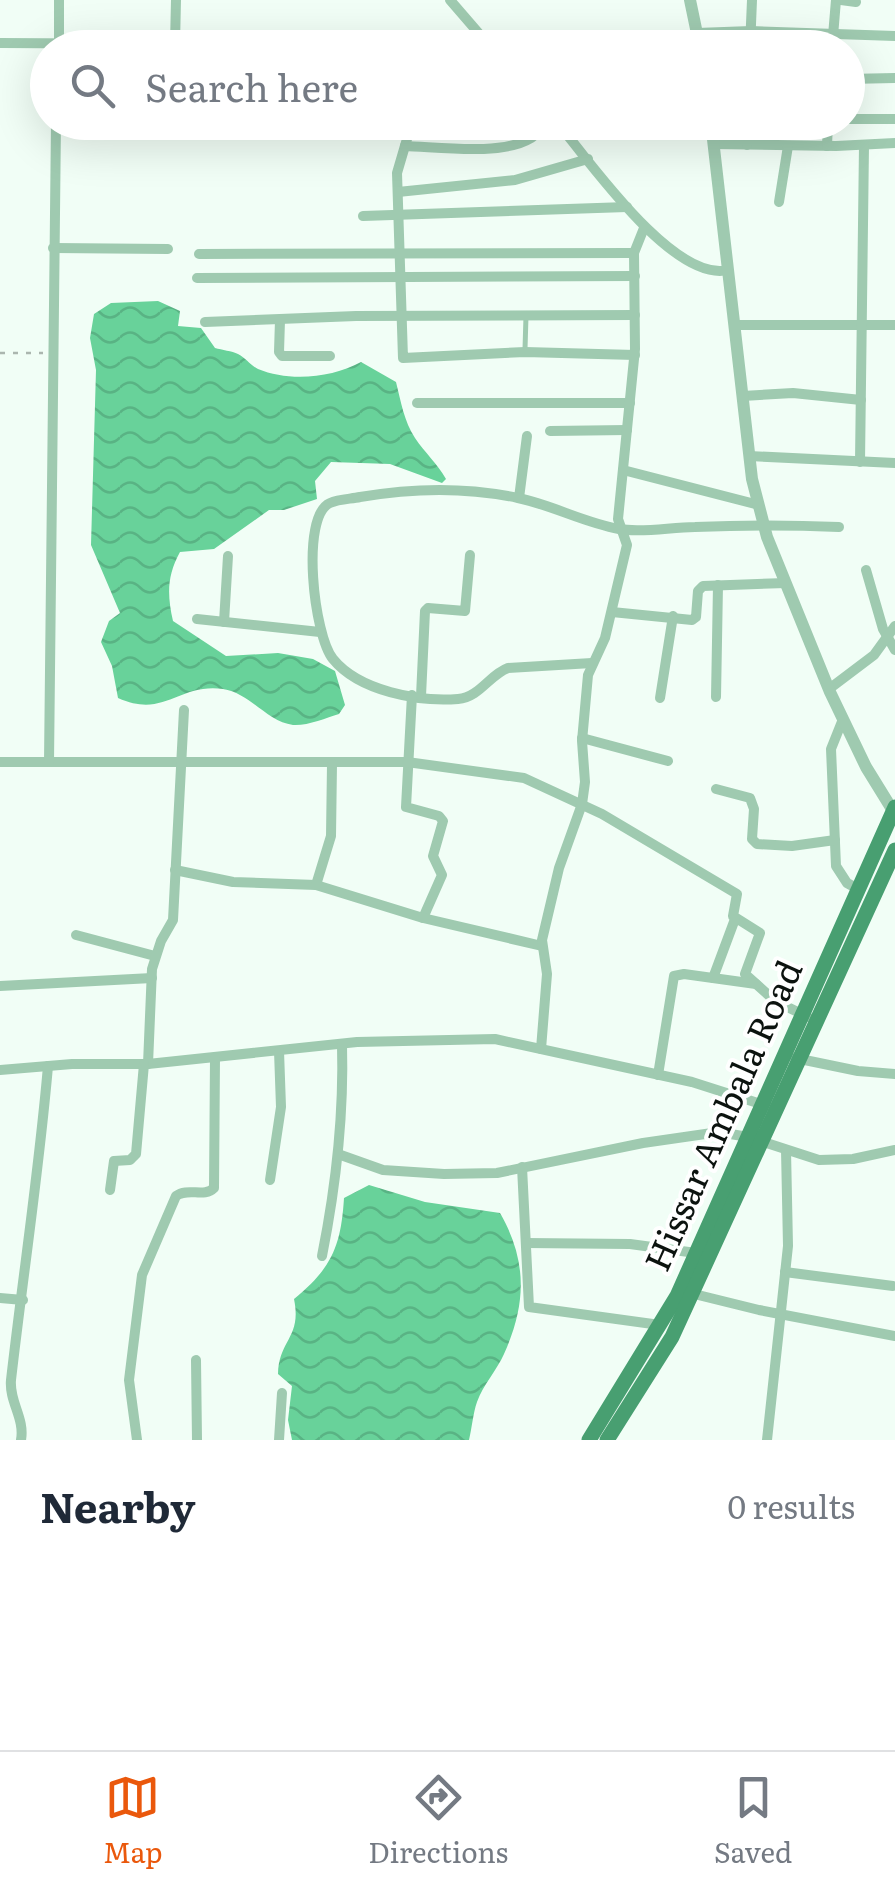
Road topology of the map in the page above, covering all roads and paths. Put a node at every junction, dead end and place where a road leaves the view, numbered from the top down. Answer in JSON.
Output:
{"nodes":[{"id":1,"x":59,"y":0,"type":"edge"},
{"id":2,"x":176,"y":0,"type":"edge"},
{"id":3,"x":450,"y":0,"type":"edge"},
{"id":4,"x":690,"y":0,"type":"edge"},
{"id":5,"x":752,"y":0,"type":"edge"},
{"id":6,"x":838,"y":0,"type":"edge"},
{"id":7,"x":856,"y":2,"type":"edge"},
{"id":8,"x":59,"y":30,"type":"edge"},
{"id":9,"x":175,"y":30,"type":"edge"},
{"id":10,"x":476,"y":30,"type":"edge"},
{"id":11,"x":697,"y":30,"type":"edge"},
{"id":12,"x":750,"y":30,"type":"edge"},
{"id":13,"x":834,"y":30,"type":"edge"},
{"id":14,"x":895,"y":36,"type":"edge"},
{"id":15,"x":865,"y":38,"type":"edge"},
{"id":16,"x":0,"y":42,"type":"edge"},
{"id":17,"x":30,"y":44,"type":"edge"},
{"id":18,"x":865,"y":78,"type":"edge"},
{"id":19,"x":895,"y":78,"type":"edge"},
{"id":20,"x":865,"y":119,"type":"edge"},
{"id":21,"x":895,"y":119,"type":"edge"},
{"id":22,"x":56,"y":140,"type":"edge"},
{"id":23,"x":407,"y":140,"type":"edge"},
{"id":24,"x":527,"y":140,"type":"edge"},
{"id":25,"x":572,"y":140,"type":"edge"},
{"id":26,"x":713,"y":140,"type":"edge"},
{"id":27,"x":746,"y":140,"type":"edge"},
{"id":28,"x":827,"y":140,"type":"edge"},
{"id":29,"x":895,"y":143,"type":"edge"},
{"id":30,"x":714,"y":144,"type":"junction"},
{"id":31,"x":746,"y":145,"type":"junction"},
{"id":32,"x":864,"y":145,"type":"junction"},
{"id":33,"x":405,"y":146,"type":"junction"},
{"id":34,"x":788,"y":146,"type":"junction"},
{"id":35,"x":827,"y":146,"type":"junction"},
{"id":36,"x":588,"y":160,"type":"junction"},
{"id":37,"x":398,"y":192,"type":"junction"},
{"id":38,"x":780,"y":202,"type":"dead end"},
{"id":39,"x":627,"y":208,"type":"junction"},
{"id":40,"x":400,"y":214,"type":"junction"},
{"id":41,"x":364,"y":216,"type":"dead end"},
{"id":42,"x":644,"y":228,"type":"junction"},
{"id":43,"x":53,"y":248,"type":"junction"},
{"id":44,"x":168,"y":249,"type":"dead end"},
{"id":45,"x":634,"y":253,"type":"junction"},
{"id":46,"x":199,"y":254,"type":"dead end"},
{"id":47,"x":402,"y":254,"type":"junction"},
{"id":48,"x":728,"y":270,"type":"junction"},
{"id":49,"x":401,"y":276,"type":"junction"},
{"id":50,"x":634,"y":276,"type":"junction"},
{"id":51,"x":197,"y":278,"type":"dead end"},
{"id":52,"x":635,"y":315,"type":"junction"},
{"id":53,"x":402,"y":316,"type":"junction"},
{"id":54,"x":526,"y":316,"type":"junction"},
{"id":55,"x":280,"y":320,"type":"junction"},
{"id":56,"x":205,"y":322,"type":"dead end"},
{"id":57,"x":734,"y":325,"type":"junction"},
{"id":58,"x":895,"y":325,"type":"edge"},
{"id":59,"x":862,"y":327,"type":"junction"},
{"id":60,"x":0,"y":352,"type":"edge"},
{"id":61,"x":524,"y":352,"type":"junction"},
{"id":62,"x":52,"y":353,"type":"junction"},
{"id":63,"x":634,"y":355,"type":"junction"},
{"id":64,"x":330,"y":356,"type":"dead end"},
{"id":65,"x":743,"y":396,"type":"junction"},
{"id":66,"x":861,"y":400,"type":"junction"},
{"id":67,"x":630,"y":402,"type":"junction"},
{"id":68,"x":417,"y":403,"type":"dead end"},
{"id":69,"x":627,"y":430,"type":"junction"},
{"id":70,"x":550,"y":431,"type":"dead end"},
{"id":71,"x":527,"y":436,"type":"dead end"},
{"id":72,"x":750,"y":456,"type":"junction"},
{"id":73,"x":860,"y":462,"type":"junction"},
{"id":74,"x":895,"y":463,"type":"edge"},
{"id":75,"x":624,"y":470,"type":"junction"},
{"id":76,"x":519,"y":498,"type":"junction"},
{"id":77,"x":758,"y":505,"type":"junction"},
{"id":78,"x":764,"y":524,"type":"junction"},
{"id":79,"x":839,"y":527,"type":"dead end"},
{"id":80,"x":620,"y":529,"type":"junction"},
{"id":81,"x":470,"y":555,"type":"dead end"},
{"id":82,"x":228,"y":556,"type":"dead end"},
{"id":83,"x":866,"y":570,"type":"dead end"},
{"id":84,"x":786,"y":583,"type":"junction"},
{"id":85,"x":718,"y":585,"type":"junction"},
{"id":86,"x":612,"y":612,"type":"junction"},
{"id":87,"x":674,"y":616,"type":"junction"},
{"id":88,"x":196,"y":619,"type":"dead end"},
{"id":89,"x":224,"y":622,"type":"junction"},
{"id":90,"x":895,"y":626,"type":"edge"},
{"id":91,"x":320,"y":632,"type":"junction"},
{"id":92,"x":887,"y":639,"type":"junction"},
{"id":93,"x":895,"y":650,"type":"edge"},
{"id":94,"x":592,"y":663,"type":"junction"},
{"id":95,"x":829,"y":689,"type":"junction"},
{"id":96,"x":416,"y":696,"type":"junction"},
{"id":97,"x":716,"y":697,"type":"dead end"},
{"id":98,"x":660,"y":698,"type":"dead end"},
{"id":99,"x":184,"y":710,"type":"dead end"},
{"id":100,"x":843,"y":719,"type":"junction"},
{"id":101,"x":582,"y":738,"type":"junction"},
{"id":102,"x":668,"y":761,"type":"dead end"},
{"id":103,"x":0,"y":762,"type":"edge"},
{"id":104,"x":49,"y":762,"type":"junction"},
{"id":105,"x":407,"y":762,"type":"junction"},
{"id":106,"x":180,"y":764,"type":"junction"},
{"id":107,"x":332,"y":764,"type":"junction"},
{"id":108,"x":716,"y":789,"type":"dead end"},
{"id":109,"x":582,"y":804,"type":"junction"},
{"id":110,"x":894,"y":811,"type":"edge"},
{"id":111,"x":835,"y":840,"type":"junction"},
{"id":112,"x":895,"y":850,"type":"edge"},
{"id":113,"x":175,"y":870,"type":"junction"},
{"id":114,"x":316,"y":884,"type":"junction"},
{"id":115,"x":858,"y":889,"type":"junction"},
{"id":116,"x":423,"y":918,"type":"junction"},
{"id":117,"x":734,"y":919,"type":"junction"},
{"id":118,"x":76,"y":936,"type":"dead end"},
{"id":119,"x":542,"y":946,"type":"junction"},
{"id":120,"x":155,"y":956,"type":"junction"},
{"id":121,"x":152,"y":978,"type":"junction"},
{"id":122,"x":713,"y":978,"type":"junction"},
{"id":123,"x":756,"y":984,"type":"junction"},
{"id":124,"x":0,"y":986,"type":"edge"},
{"id":125,"x":810,"y":1018,"type":"junction"},
{"id":126,"x":342,"y":1044,"type":"junction"},
{"id":127,"x":542,"y":1049,"type":"junction"},
{"id":128,"x":279,"y":1052,"type":"junction"},
{"id":129,"x":792,"y":1057,"type":"junction"},
{"id":130,"x":215,"y":1058,"type":"junction"},
{"id":131,"x":146,"y":1064,"type":"junction"},
{"id":132,"x":48,"y":1066,"type":"junction"},
{"id":133,"x":0,"y":1070,"type":"edge"},
{"id":134,"x":895,"y":1074,"type":"edge"},
{"id":135,"x":658,"y":1075,"type":"junction"},
{"id":136,"x":770,"y":1107,"type":"junction"},
{"id":137,"x":755,"y":1140,"type":"junction"},
{"id":138,"x":786,"y":1150,"type":"junction"},
{"id":139,"x":895,"y":1150,"type":"edge"},
{"id":140,"x":338,"y":1154,"type":"junction"},
{"id":141,"x":522,"y":1167,"type":"junction"},
{"id":142,"x":270,"y":1180,"type":"dead end"},
{"id":143,"x":110,"y":1190,"type":"dead end"},
{"id":144,"x":526,"y":1242,"type":"junction"},
{"id":145,"x":696,"y":1253,"type":"junction"},
{"id":146,"x":322,"y":1256,"type":"dead end"},
{"id":147,"x":785,"y":1272,"type":"junction"},
{"id":148,"x":893,"y":1286,"type":"edge"},
{"id":149,"x":686,"y":1292,"type":"junction"},
{"id":150,"x":0,"y":1298,"type":"edge"},
{"id":151,"x":23,"y":1300,"type":"junction"},
{"id":152,"x":779,"y":1314,"type":"junction"},
{"id":153,"x":660,"y":1325,"type":"junction"},
{"id":154,"x":895,"y":1336,"type":"edge"},
{"id":155,"x":196,"y":1360,"type":"dead end"},
{"id":156,"x":282,"y":1393,"type":"dead end"},
{"id":157,"x":21,"y":1440,"type":"edge"},
{"id":158,"x":138,"y":1440,"type":"edge"},
{"id":159,"x":197,"y":1440,"type":"edge"},
{"id":160,"x":279,"y":1440,"type":"edge"},
{"id":161,"x":589,"y":1440,"type":"edge"},
{"id":162,"x":607,"y":1440,"type":"edge"},
{"id":163,"x":768,"y":1440,"type":"edge"}],
"edges":[{"from":1,"to":8,"type":"street"},
{"from":2,"to":9,"type":"street"},
{"from":3,"to":10,"type":"street"},
{"from":4,"to":11,"type":"street"},
{"from":5,"to":12,"type":"street"},
{"from":6,"to":7,"type":"street"},
{"from":6,"to":13,"type":"street"},
{"from":14,"to":15,"type":"street"},
{"from":16,"to":17,"type":"street"},
{"from":18,"to":19,"type":"street"},
{"from":20,"to":21,"type":"street"},
{"from":22,"to":43,"type":"street"},
{"from":23,"to":33,"type":"street"},
{"from":24,"to":33,"type":"street"},
{"from":25,"to":36,"type":"street"},
{"from":26,"to":30,"type":"street"},
{"from":27,"to":31,"type":"street"},
{"from":28,"to":35,"type":"street"},
{"from":29,"to":32,"type":"street"},
{"from":30,"to":31,"type":"street"},
{"from":30,"to":48,"type":"street"},
{"from":31,"to":34,"type":"street"},
{"from":32,"to":35,"type":"street"},
{"from":32,"to":59,"type":"street"},
{"from":33,"to":37,"type":"street"},
{"from":34,"to":35,"type":"street"},
{"from":34,"to":38,"type":"street"},
{"from":36,"to":37,"type":"street"},
{"from":36,"to":39,"type":"street"},
{"from":37,"to":40,"type":"street"},
{"from":39,"to":40,"type":"street"},
{"from":39,"to":42,"type":"street"},
{"from":40,"to":41,"type":"street"},
{"from":40,"to":47,"type":"street"},
{"from":42,"to":45,"type":"street"},
{"from":42,"to":48,"type":"street"},
{"from":43,"to":44,"type":"street"},
{"from":43,"to":62,"type":"street"},
{"from":45,"to":47,"type":"street"},
{"from":45,"to":50,"type":"street"},
{"from":46,"to":47,"type":"street"},
{"from":47,"to":49,"type":"street"},
{"from":48,"to":57,"type":"street"},
{"from":49,"to":50,"type":"street"},
{"from":49,"to":51,"type":"street"},
{"from":49,"to":53,"type":"street"},
{"from":50,"to":52,"type":"street"},
{"from":52,"to":54,"type":"street"},
{"from":52,"to":63,"type":"street"},
{"from":53,"to":54,"type":"street"},
{"from":53,"to":55,"type":"street"},
{"from":53,"to":61,"type":"street"},
{"from":54,"to":61,"type":"lane"},
{"from":55,"to":56,"type":"street"},
{"from":55,"to":64,"type":"street"},
{"from":57,"to":59,"type":"street"},
{"from":57,"to":65,"type":"street"},
{"from":58,"to":59,"type":"street"},
{"from":59,"to":66,"type":"street"},
{"from":60,"to":62,"type":"path"},
{"from":61,"to":63,"type":"street"},
{"from":62,"to":104,"type":"street"},
{"from":63,"to":67,"type":"street"},
{"from":65,"to":66,"type":"street"},
{"from":65,"to":72,"type":"street"},
{"from":66,"to":73,"type":"street"},
{"from":67,"to":68,"type":"street"},
{"from":67,"to":69,"type":"street"},
{"from":69,"to":70,"type":"street"},
{"from":69,"to":75,"type":"street"},
{"from":71,"to":76,"type":"street"},
{"from":72,"to":73,"type":"street"},
{"from":72,"to":77,"type":"street"},
{"from":73,"to":74,"type":"street"},
{"from":75,"to":77,"type":"street"},
{"from":75,"to":80,"type":"street"},
{"from":76,"to":80,"type":"street"},
{"from":76,"to":91,"type":"street"},
{"from":77,"to":78,"type":"street"},
{"from":78,"to":79,"type":"street"},
{"from":78,"to":80,"type":"street"},
{"from":78,"to":84,"type":"street"},
{"from":80,"to":86,"type":"street"},
{"from":81,"to":96,"type":"street"},
{"from":82,"to":89,"type":"street"},
{"from":83,"to":92,"type":"street"},
{"from":84,"to":85,"type":"street"},
{"from":84,"to":95,"type":"street"},
{"from":85,"to":87,"type":"street"},
{"from":85,"to":97,"type":"street"},
{"from":86,"to":87,"type":"street"},
{"from":86,"to":94,"type":"street"},
{"from":87,"to":98,"type":"street"},
{"from":88,"to":89,"type":"street"},
{"from":89,"to":91,"type":"street"},
{"from":90,"to":92,"type":"street"},
{"from":91,"to":96,"type":"street"},
{"from":92,"to":93,"type":"street"},
{"from":92,"to":95,"type":"street"},
{"from":94,"to":96,"type":"street"},
{"from":94,"to":101,"type":"street"},
{"from":95,"to":100,"type":"street"},
{"from":96,"to":105,"type":"street"},
{"from":99,"to":106,"type":"street"},
{"from":100,"to":110,"type":"street"},
{"from":100,"to":111,"type":"street"},
{"from":101,"to":102,"type":"street"},
{"from":101,"to":109,"type":"street"},
{"from":103,"to":104,"type":"street"},
{"from":104,"to":106,"type":"street"},
{"from":105,"to":107,"type":"street"},
{"from":105,"to":109,"type":"street"},
{"from":105,"to":116,"type":"street"},
{"from":106,"to":107,"type":"street"},
{"from":106,"to":113,"type":"street"},
{"from":107,"to":114,"type":"street"},
{"from":108,"to":111,"type":"street"},
{"from":109,"to":117,"type":"street"},
{"from":109,"to":119,"type":"street"},
{"from":110,"to":115,"type":"main road","name":"Hissar Ambala Road"},
{"from":111,"to":115,"type":"street"},
{"from":112,"to":125,"type":"main road","name":"Hissar Ambala Road"},
{"from":113,"to":114,"type":"street"},
{"from":113,"to":120,"type":"street"},
{"from":114,"to":116,"type":"street"},
{"from":115,"to":125,"type":"main road","name":"Hissar Ambala Road"},
{"from":116,"to":119,"type":"street"},
{"from":117,"to":122,"type":"street"},
{"from":117,"to":123,"type":"street"},
{"from":118,"to":120,"type":"street"},
{"from":119,"to":127,"type":"street"},
{"from":120,"to":121,"type":"street"},
{"from":121,"to":124,"type":"street"},
{"from":121,"to":131,"type":"street"},
{"from":122,"to":123,"type":"street"},
{"from":122,"to":135,"type":"street"},
{"from":123,"to":125,"type":"street"},
{"from":125,"to":129,"type":"main road","name":"Hissar Ambala Road"},
{"from":126,"to":127,"type":"street"},
{"from":126,"to":128,"type":"street"},
{"from":126,"to":140,"type":"street"},
{"from":127,"to":135,"type":"street"},
{"from":128,"to":130,"type":"street"},
{"from":128,"to":142,"type":"street"},
{"from":129,"to":134,"type":"street"},
{"from":129,"to":136,"type":"main road","name":"Hissar Ambala Road"},
{"from":130,"to":131,"type":"street"},
{"from":130,"to":158,"type":"street"},
{"from":131,"to":132,"type":"street"},
{"from":131,"to":143,"type":"street"},
{"from":132,"to":133,"type":"street"},
{"from":132,"to":151,"type":"street"},
{"from":135,"to":136,"type":"street"},
{"from":136,"to":137,"type":"main road","name":"Hissar Ambala Road"},
{"from":137,"to":138,"type":"street"},
{"from":137,"to":141,"type":"street"},
{"from":137,"to":145,"type":"main road","name":"Hissar Ambala Road"},
{"from":137,"to":149,"type":"main road","name":"Hissar Ambala Road"},
{"from":138,"to":139,"type":"street"},
{"from":138,"to":147,"type":"street"},
{"from":140,"to":141,"type":"street"},
{"from":140,"to":146,"type":"street"},
{"from":141,"to":144,"type":"street"},
{"from":144,"to":145,"type":"street"},
{"from":144,"to":153,"type":"street"},
{"from":145,"to":149,"type":"main road","name":"Hissar Ambala Road"},
{"from":147,"to":148,"type":"street"},
{"from":147,"to":152,"type":"street"},
{"from":149,"to":152,"type":"street"},
{"from":149,"to":153,"type":"main road","name":"Hissar Ambala Road"},
{"from":149,"to":162,"type":"main road","name":"Hissar Ambala Road"},
{"from":150,"to":151,"type":"street"},
{"from":151,"to":157,"type":"street"},
{"from":152,"to":154,"type":"street"},
{"from":152,"to":163,"type":"street"},
{"from":153,"to":161,"type":"main road","name":"Hissar Ambala Road"},
{"from":155,"to":159,"type":"street"},
{"from":156,"to":160,"type":"street"}]}
